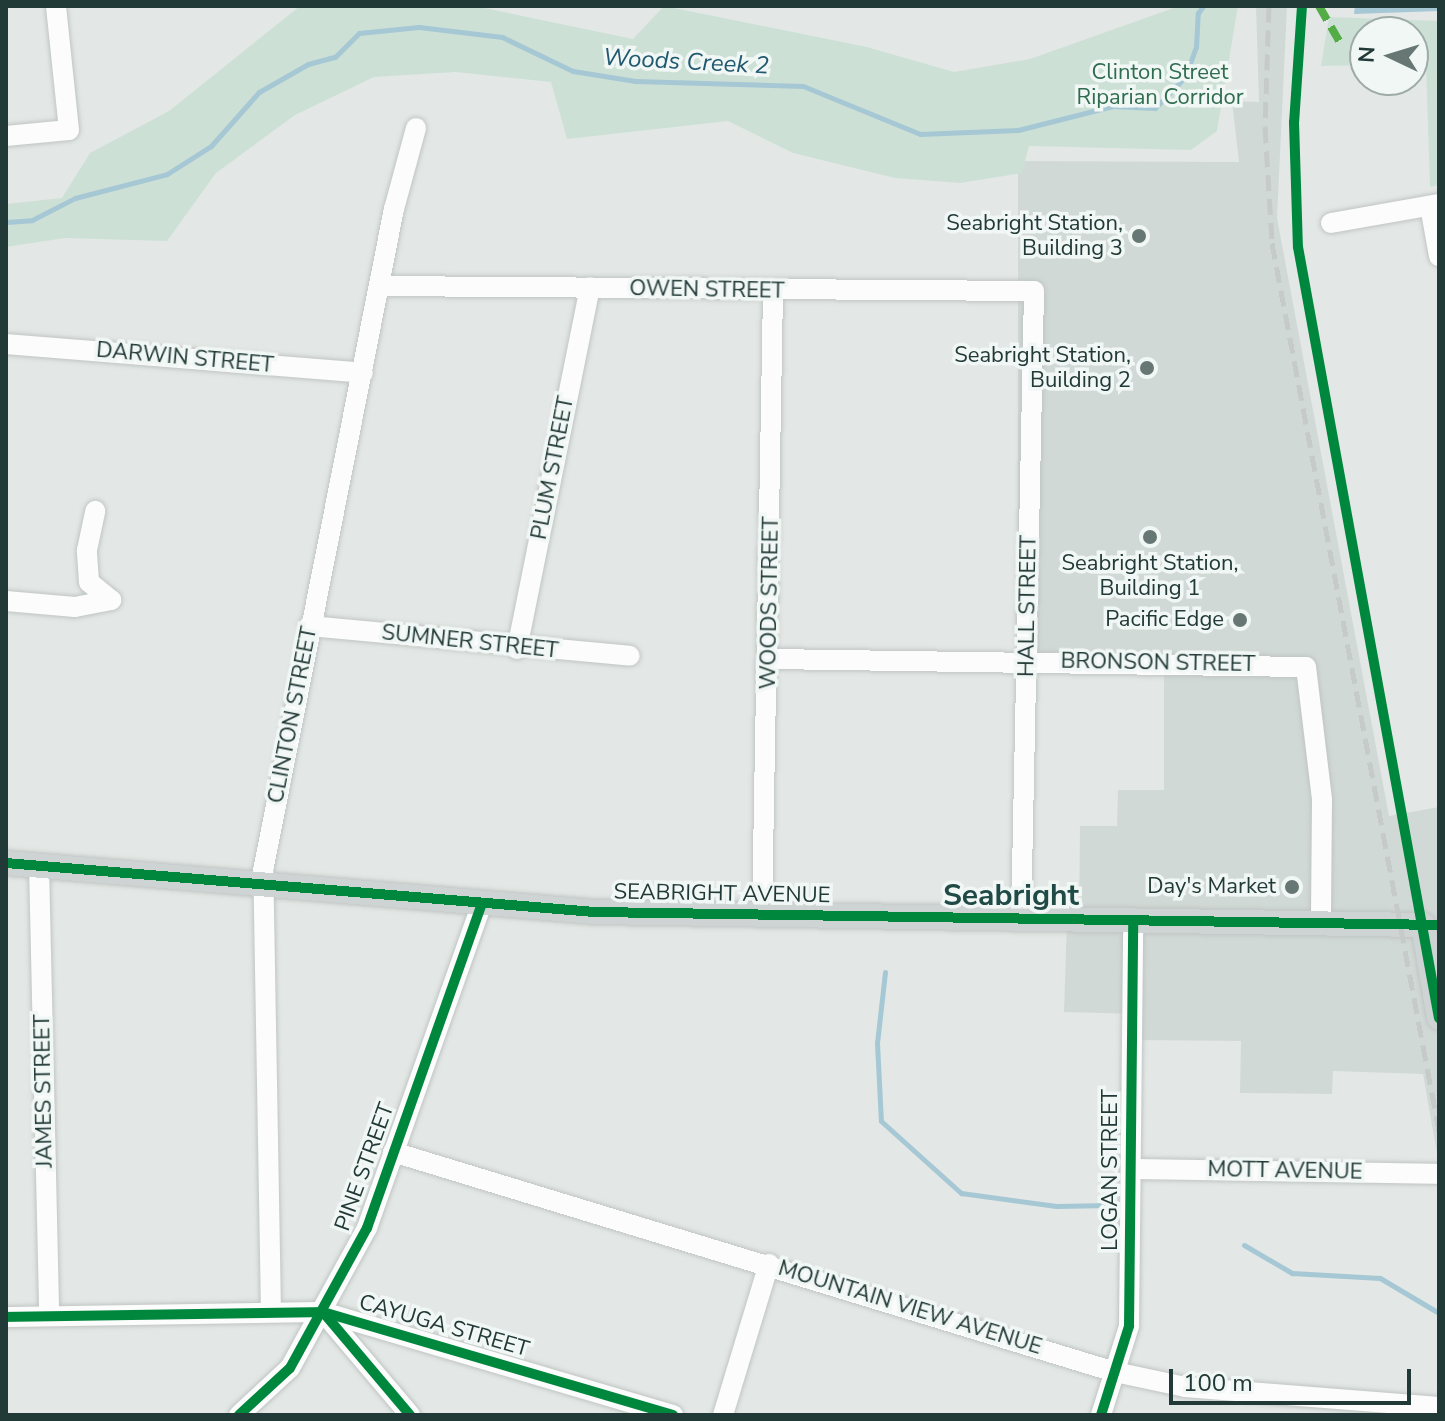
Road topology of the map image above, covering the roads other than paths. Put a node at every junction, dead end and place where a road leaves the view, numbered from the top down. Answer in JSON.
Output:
{"nodes":[{"id":1,"x":56,"y":6,"type":"edge"},
{"id":2,"x":416,"y":128,"type":"dead end"},
{"id":3,"x":6,"y":136,"type":"edge"},
{"id":4,"x":1435,"y":205,"type":"edge"},
{"id":5,"x":1331,"y":223,"type":"dead end"},
{"id":6,"x":1439,"y":256,"type":"edge"},
{"id":7,"x":380,"y":286,"type":"junction"},
{"id":8,"x":590,"y":287,"type":"junction"},
{"id":9,"x":1034,"y":291,"type":"joint"},
{"id":10,"x":773,"y":292,"type":"junction"},
{"id":11,"x":6,"y":344,"type":"edge"},
{"id":12,"x":363,"y":373,"type":"junction"},
{"id":13,"x":95,"y":511,"type":"dead end"},
{"id":14,"x":6,"y":601,"type":"edge"},
{"id":15,"x":309,"y":626,"type":"junction"},
{"id":16,"x":517,"y":649,"type":"junction"},
{"id":17,"x":630,"y":656,"type":"dead end"},
{"id":18,"x":770,"y":659,"type":"junction"},
{"id":19,"x":1028,"y":661,"type":"junction"},
{"id":20,"x":6,"y":863,"type":"edge"},
{"id":21,"x":39,"y":865,"type":"junction"},
{"id":22,"x":262,"y":887,"type":"junction"},
{"id":23,"x":481,"y":906,"type":"junction"},
{"id":24,"x":762,"y":915,"type":"junction"},
{"id":25,"x":1021,"y":920,"type":"junction"},
{"id":26,"x":1133,"y":922,"type":"junction"},
{"id":27,"x":1321,"y":923,"type":"junction"},
{"id":28,"x":1431,"y":925,"type":"edge"},
{"id":29,"x":1439,"y":1018,"type":"edge"},
{"id":30,"x":393,"y":1152,"type":"junction"},
{"id":31,"x":1131,"y":1169,"type":"junction"},
{"id":32,"x":1439,"y":1174,"type":"edge"},
{"id":33,"x":769,"y":1264,"type":"junction"},
{"id":34,"x":271,"y":1312,"type":"junction"},
{"id":35,"x":323,"y":1312,"type":"junction"},
{"id":36,"x":49,"y":1316,"type":"junction"},
{"id":37,"x":6,"y":1317,"type":"edge"},
{"id":38,"x":1115,"y":1372,"type":"junction"},
{"id":39,"x":1439,"y":1407,"type":"edge"},
{"id":40,"x":239,"y":1415,"type":"edge"},
{"id":41,"x":410,"y":1415,"type":"edge"},
{"id":42,"x":673,"y":1415,"type":"edge"},
{"id":43,"x":723,"y":1415,"type":"edge"},
{"id":44,"x":1101,"y":1415,"type":"edge"}],
"edges":[{"from":1,"to":3,"type":"street"},
{"from":2,"to":7,"type":"street","name":"CLINTON STREET"},
{"from":4,"to":5,"type":"street"},
{"from":4,"to":6,"type":"street"},
{"from":7,"to":8,"type":"street","name":"OWEN STREET"},
{"from":7,"to":12,"type":"street","name":"CLINTON STREET"},
{"from":8,"to":10,"type":"street","name":"OWEN STREET"},
{"from":8,"to":16,"type":"street","name":"PLUM STREET"},
{"from":9,"to":10,"type":"street","name":"OWEN STREET"},
{"from":9,"to":19,"type":"street","name":"HALL STREET"},
{"from":10,"to":18,"type":"street","name":"WOODS STREET"},
{"from":11,"to":12,"type":"street","name":"DARWIN STREET"},
{"from":12,"to":15,"type":"street","name":"CLINTON STREET"},
{"from":13,"to":14,"type":"street"},
{"from":15,"to":16,"type":"street","name":"SUMNER STREET"},
{"from":15,"to":22,"type":"street","name":"CLINTON STREET"},
{"from":16,"to":17,"type":"street","name":"SUMNER STREET"},
{"from":18,"to":19,"type":"street","name":"BRONSON STREET"},
{"from":18,"to":24,"type":"street","name":"WOODS STREET"},
{"from":19,"to":25,"type":"street","name":"HALL STREET"},
{"from":19,"to":27,"type":"street","name":"BRONSON STREET"},
{"from":20,"to":21,"type":"main road","name":"SEABRIGHT AVENUE"},
{"from":21,"to":22,"type":"main road","name":"SEABRIGHT AVENUE"},
{"from":21,"to":36,"type":"street","name":"JAMES STREET"},
{"from":22,"to":23,"type":"main road","name":"SEABRIGHT AVENUE"},
{"from":22,"to":34,"type":"street","name":"CLINTON STREET"},
{"from":23,"to":24,"type":"main road","name":"SEABRIGHT AVENUE"},
{"from":23,"to":30,"type":"street","name":"PINE STREET"},
{"from":24,"to":25,"type":"main road","name":"SEABRIGHT AVENUE"},
{"from":25,"to":26,"type":"main road","name":"SEABRIGHT AVENUE"},
{"from":26,"to":27,"type":"main road","name":"SEABRIGHT AVENUE"},
{"from":26,"to":31,"type":"street","name":"LOGAN STREET"},
{"from":27,"to":28,"type":"main road","name":"SEABRIGHT AVENUE"},
{"from":28,"to":29,"type":"main road"},
{"from":30,"to":33,"type":"street","name":"MOUNTAIN VIEW AVENUE"},
{"from":30,"to":35,"type":"street","name":"PINE STREET"},
{"from":31,"to":32,"type":"street","name":"MOTT AVENUE"},
{"from":31,"to":38,"type":"street","name":"LOGAN STREET"},
{"from":33,"to":38,"type":"street","name":"MOUNTAIN VIEW AVENUE"},
{"from":33,"to":43,"type":"street"},
{"from":34,"to":35,"type":"street","name":"CAYUGA STREET"},
{"from":34,"to":36,"type":"street","name":"CAYUGA STREET"},
{"from":35,"to":40,"type":"street","name":"PINE STREET"},
{"from":35,"to":41,"type":"street"},
{"from":35,"to":42,"type":"street","name":"CAYUGA STREET"},
{"from":36,"to":37,"type":"street","name":"CAYUGA STREET"},
{"from":38,"to":39,"type":"street","name":"MOUNTAIN VIEW AVENUE"},
{"from":38,"to":44,"type":"street","name":"LOGAN STREET"}]}
